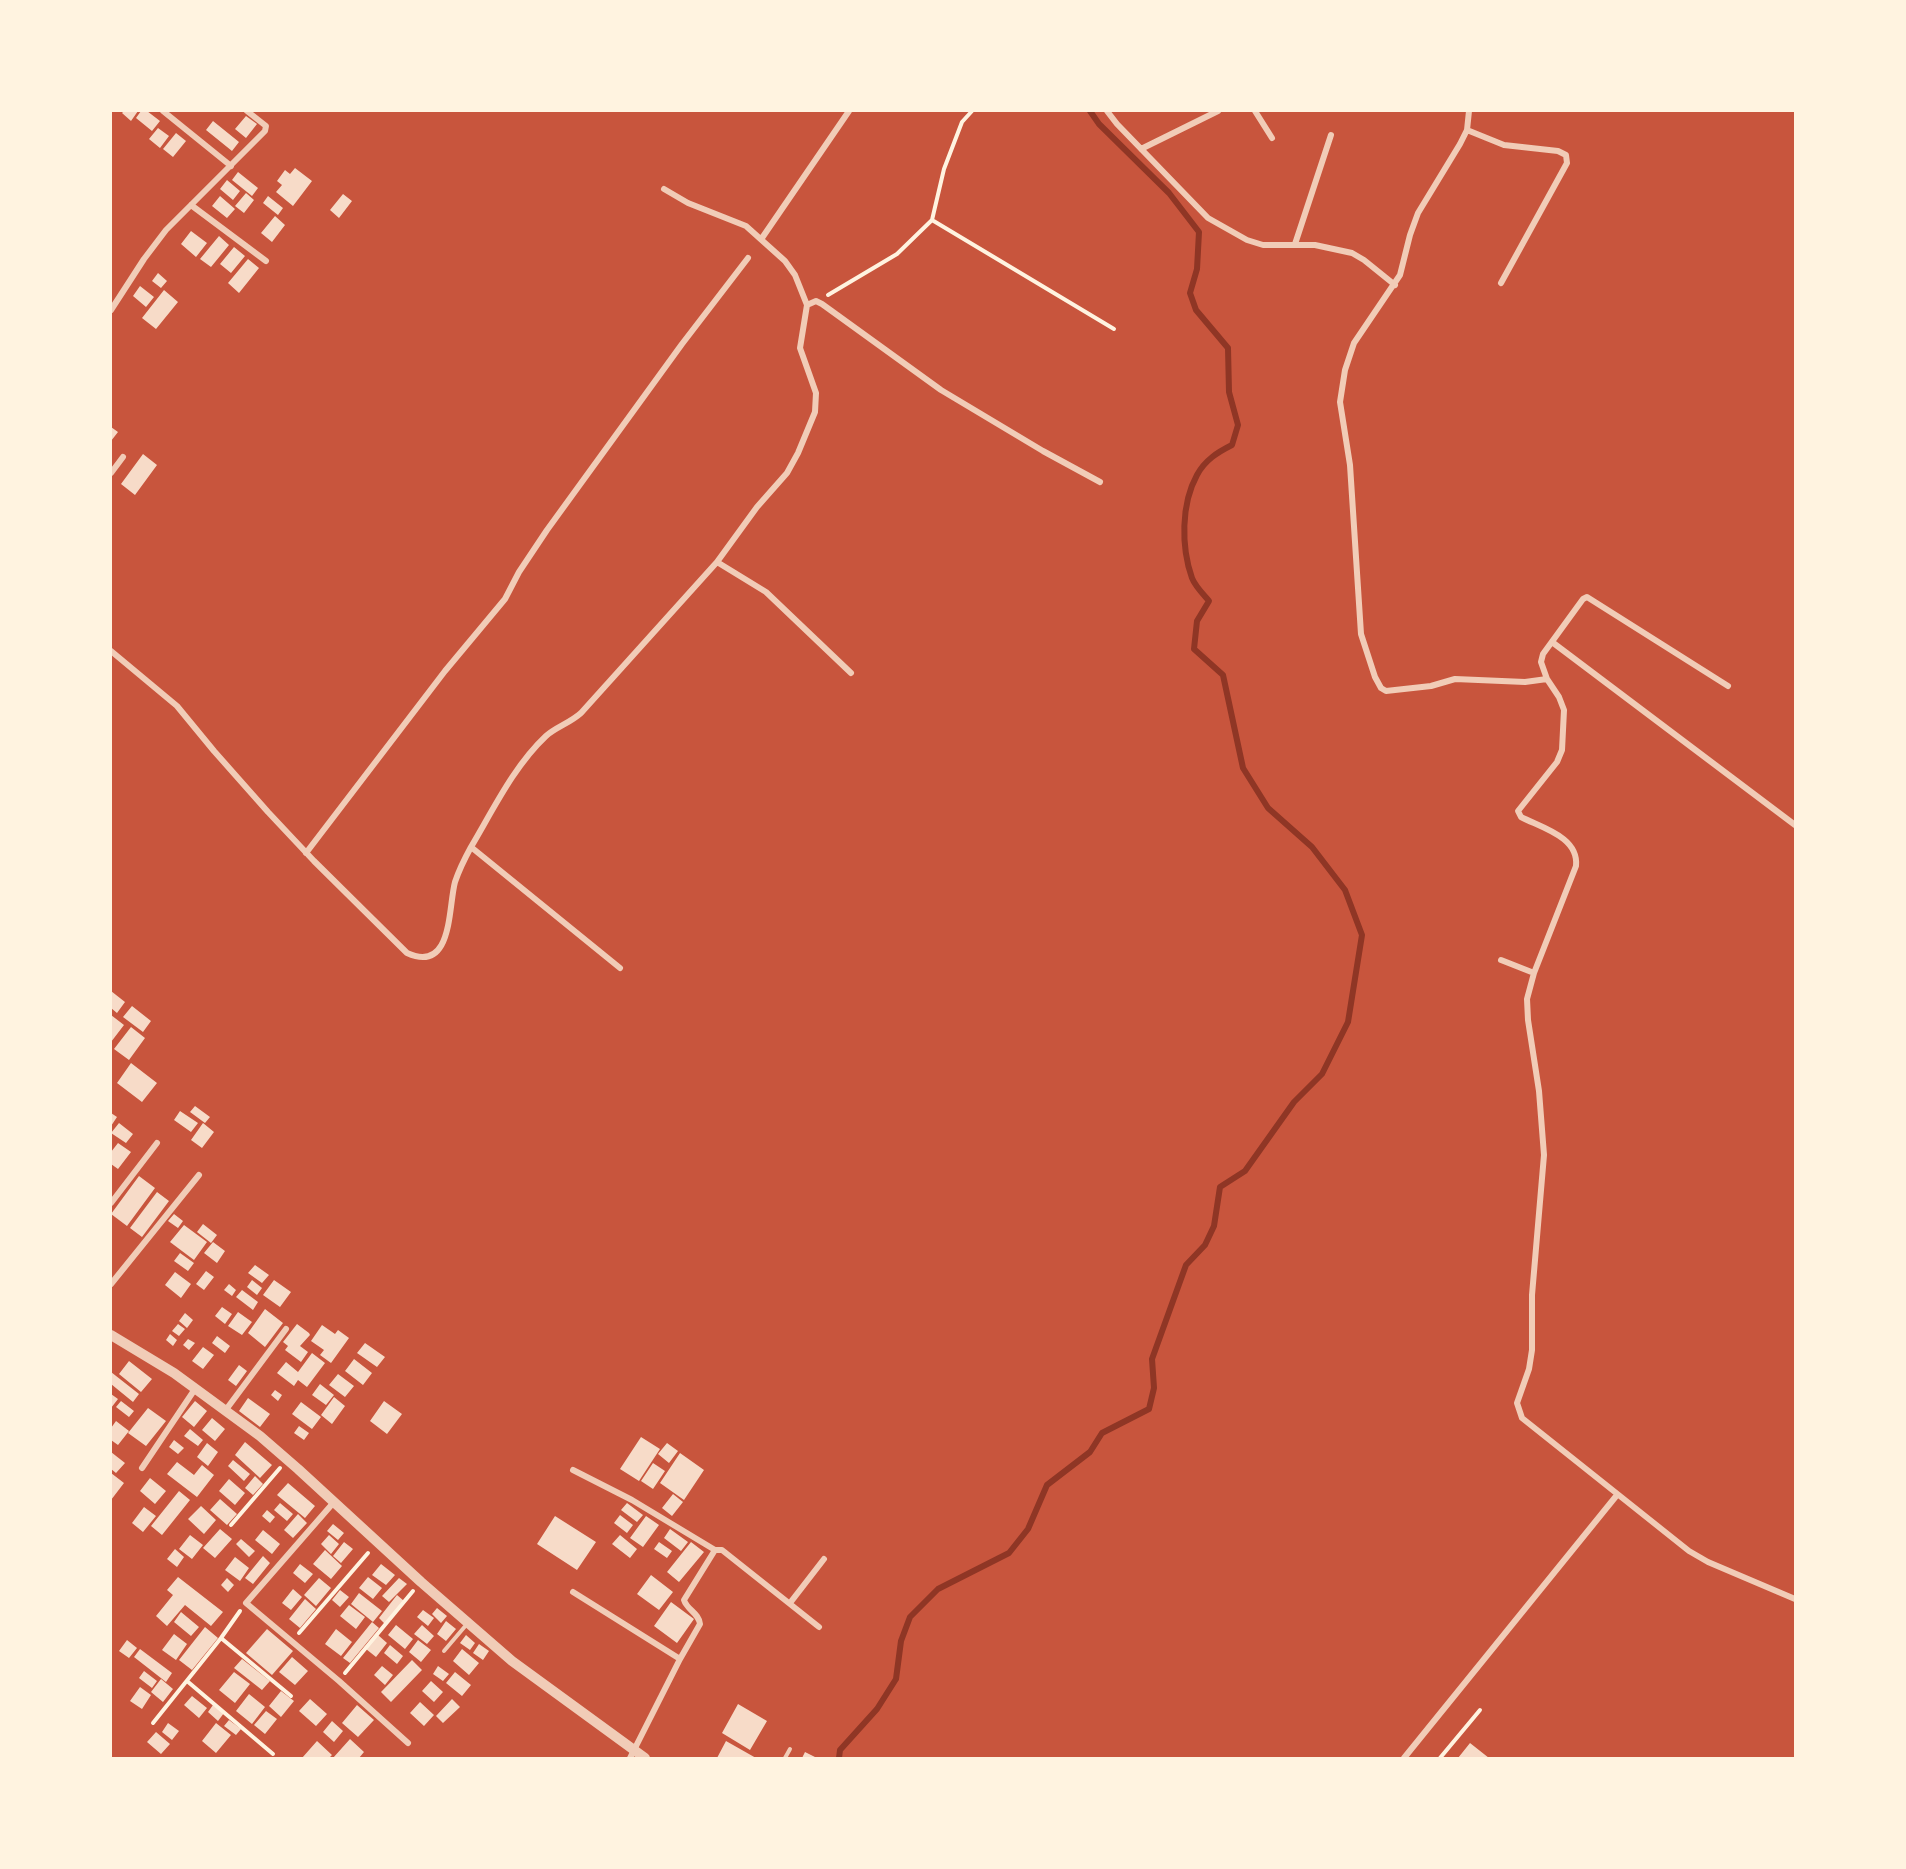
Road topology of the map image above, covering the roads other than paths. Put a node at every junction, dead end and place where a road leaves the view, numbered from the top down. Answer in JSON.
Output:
{"nodes":[{"id":1,"x":163,"y":111,"type":"edge"},
{"id":2,"x":247,"y":111,"type":"edge"},
{"id":3,"x":849,"y":111,"type":"edge"},
{"id":4,"x":1107,"y":111,"type":"edge"},
{"id":5,"x":1218,"y":111,"type":"edge"},
{"id":6,"x":1255,"y":111,"type":"edge"},
{"id":7,"x":1469,"y":111,"type":"edge"},
{"id":8,"x":1467,"y":130,"type":"junction"},
{"id":9,"x":1331,"y":135,"type":"dead end"},
{"id":10,"x":1272,"y":138,"type":"dead end"},
{"id":11,"x":1141,"y":149,"type":"junction"},
{"id":12,"x":231,"y":166,"type":"junction"},
{"id":13,"x":664,"y":189,"type":"dead end"},
{"id":14,"x":191,"y":205,"type":"junction"},
{"id":15,"x":762,"y":238,"type":"junction"},
{"id":16,"x":1295,"y":244,"type":"junction"},
{"id":17,"x":748,"y":258,"type":"dead end"},
{"id":18,"x":266,"y":261,"type":"dead end"},
{"id":19,"x":1501,"y":283,"type":"dead end"},
{"id":20,"x":1395,"y":285,"type":"junction"},
{"id":21,"x":807,"y":305,"type":"junction"},
{"id":22,"x":111,"y":310,"type":"edge"},
{"id":23,"x":123,"y":457,"type":"dead end"},
{"id":24,"x":111,"y":473,"type":"edge"},
{"id":25,"x":1100,"y":482,"type":"dead end"},
{"id":26,"x":717,"y":562,"type":"junction"},
{"id":27,"x":1552,"y":642,"type":"junction"},
{"id":28,"x":111,"y":651,"type":"edge"},
{"id":29,"x":851,"y":673,"type":"dead end"},
{"id":30,"x":1547,"y":679,"type":"junction"},
{"id":31,"x":1728,"y":686,"type":"dead end"},
{"id":32,"x":1795,"y":825,"type":"edge"},
{"id":33,"x":471,"y":847,"type":"junction"},
{"id":34,"x":306,"y":853,"type":"junction"},
{"id":35,"x":1501,"y":960,"type":"dead end"},
{"id":36,"x":620,"y":968,"type":"dead end"},
{"id":37,"x":1534,"y":972,"type":"junction"},
{"id":38,"x":157,"y":1143,"type":"dead end"},
{"id":39,"x":200,"y":1175,"type":"dead end"},
{"id":40,"x":111,"y":1203,"type":"edge"},
{"id":41,"x":111,"y":1284,"type":"edge"},
{"id":42,"x":286,"y":1329,"type":"dead end"},
{"id":43,"x":112,"y":1339,"type":"edge"},
{"id":44,"x":195,"y":1389,"type":"junction"},
{"id":45,"x":224,"y":1411,"type":"junction"},
{"id":46,"x":142,"y":1468,"type":"dead end"},
{"id":47,"x":573,"y":1470,"type":"dead end"},
{"id":48,"x":1617,"y":1495,"type":"junction"},
{"id":49,"x":334,"y":1502,"type":"junction"},
{"id":50,"x":715,"y":1550,"type":"junction"},
{"id":51,"x":824,"y":1559,"type":"dead end"},
{"id":52,"x":573,"y":1592,"type":"dead end"},
{"id":53,"x":1795,"y":1599,"type":"edge"},
{"id":54,"x":790,"y":1603,"type":"junction"},
{"id":55,"x":467,"y":1623,"type":"junction"},
{"id":56,"x":819,"y":1627,"type":"dead end"},
{"id":57,"x":444,"y":1651,"type":"dead end"},
{"id":58,"x":680,"y":1659,"type":"junction"},
{"id":59,"x":408,"y":1743,"type":"dead end"},
{"id":60,"x":789,"y":1749,"type":"dead end"},
{"id":61,"x":632,"y":1753,"type":"edge"},
{"id":62,"x":645,"y":1758,"type":"edge"},
{"id":63,"x":785,"y":1758,"type":"edge"},
{"id":64,"x":1404,"y":1758,"type":"edge"}],
"edges":[{"from":1,"to":12,"type":"street"},
{"from":2,"to":12,"type":"street"},
{"from":3,"to":15,"type":"street"},
{"from":4,"to":11,"type":"street"},
{"from":5,"to":11,"type":"street"},
{"from":6,"to":10,"type":"street"},
{"from":7,"to":8,"type":"street"},
{"from":8,"to":19,"type":"street"},
{"from":8,"to":20,"type":"street"},
{"from":9,"to":16,"type":"street"},
{"from":11,"to":16,"type":"street"},
{"from":12,"to":14,"type":"street"},
{"from":13,"to":15,"type":"street"},
{"from":14,"to":18,"type":"street"},
{"from":14,"to":22,"type":"street"},
{"from":15,"to":21,"type":"street"},
{"from":16,"to":20,"type":"street"},
{"from":17,"to":34,"type":"street"},
{"from":20,"to":30,"type":"street"},
{"from":21,"to":25,"type":"street"},
{"from":21,"to":26,"type":"street"},
{"from":23,"to":24,"type":"street"},
{"from":26,"to":29,"type":"street"},
{"from":26,"to":33,"type":"street"},
{"from":27,"to":30,"type":"street"},
{"from":27,"to":31,"type":"street"},
{"from":27,"to":32,"type":"street"},
{"from":28,"to":34,"type":"street"},
{"from":30,"to":37,"type":"street"},
{"from":33,"to":34,"type":"street"},
{"from":33,"to":36,"type":"street"},
{"from":35,"to":37,"type":"street"},
{"from":37,"to":48,"type":"street"},
{"from":38,"to":40,"type":"street"},
{"from":39,"to":41,"type":"street"},
{"from":42,"to":45,"type":"street"},
{"from":43,"to":44,"type":"street"},
{"from":44,"to":45,"type":"street"},
{"from":44,"to":46,"type":"street"},
{"from":45,"to":49,"type":"street"},
{"from":47,"to":50,"type":"street"},
{"from":48,"to":53,"type":"street"},
{"from":48,"to":64,"type":"street"},
{"from":49,"to":55,"type":"street"},
{"from":49,"to":59,"type":"street"},
{"from":50,"to":54,"type":"street"},
{"from":50,"to":58,"type":"street"},
{"from":51,"to":54,"type":"street"},
{"from":52,"to":58,"type":"street"},
{"from":54,"to":56,"type":"street"},
{"from":55,"to":57,"type":"lane"},
{"from":55,"to":61,"type":"street"},
{"from":58,"to":61,"type":"street"},
{"from":60,"to":63,"type":"lane"},
{"from":61,"to":62,"type":"street"}]}
